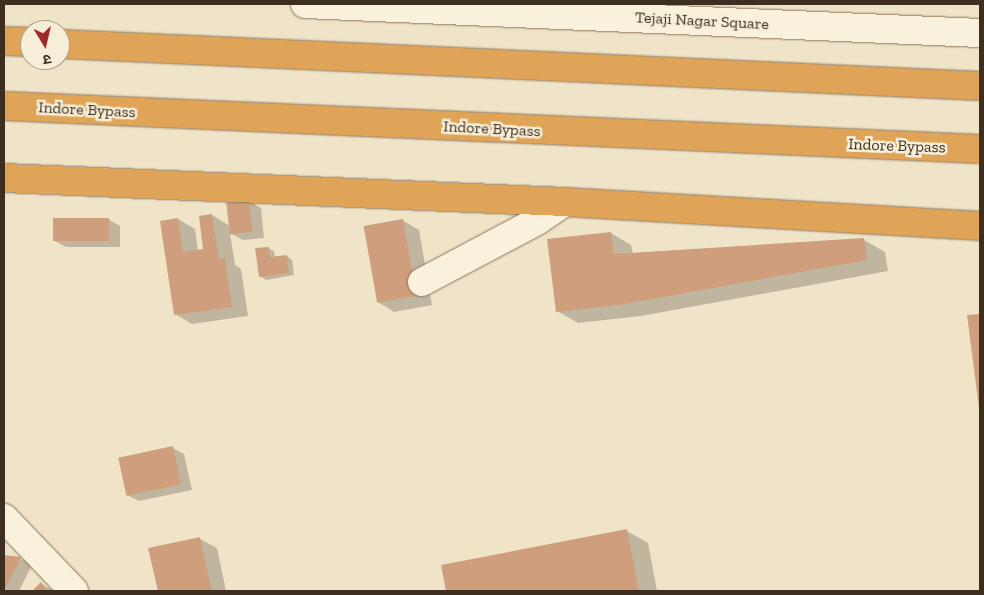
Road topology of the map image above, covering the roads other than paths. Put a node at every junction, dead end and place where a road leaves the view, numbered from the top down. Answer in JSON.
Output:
{"nodes":[{"id":1,"x":304,"y":4,"type":"edge"},
{"id":2,"x":980,"y":33,"type":"edge"},
{"id":3,"x":4,"y":41,"type":"edge"},
{"id":4,"x":20,"y":42,"type":"edge"},
{"id":5,"x":70,"y":44,"type":"edge"},
{"id":6,"x":980,"y":86,"type":"edge"},
{"id":7,"x":4,"y":106,"type":"edge"},
{"id":8,"x":980,"y":149,"type":"edge"},
{"id":9,"x":4,"y":178,"type":"edge"},
{"id":10,"x":565,"y":202,"type":"junction"},
{"id":11,"x":980,"y":226,"type":"edge"},
{"id":12,"x":422,"y":282,"type":"dead end"},
{"id":13,"x":4,"y":518,"type":"edge"},
{"id":14,"x":74,"y":591,"type":"edge"}],
"edges":[{"from":1,"to":2,"type":"street","name":"Tejaji Nagar Square"},
{"from":3,"to":4,"type":"highway"},
{"from":5,"to":6,"type":"highway"},
{"from":7,"to":8,"type":"highway","name":"Indore Bypass"},
{"from":9,"to":10,"type":"highway"},
{"from":10,"to":11,"type":"highway"},
{"from":10,"to":12,"type":"street"},
{"from":13,"to":14,"type":"street"}]}
